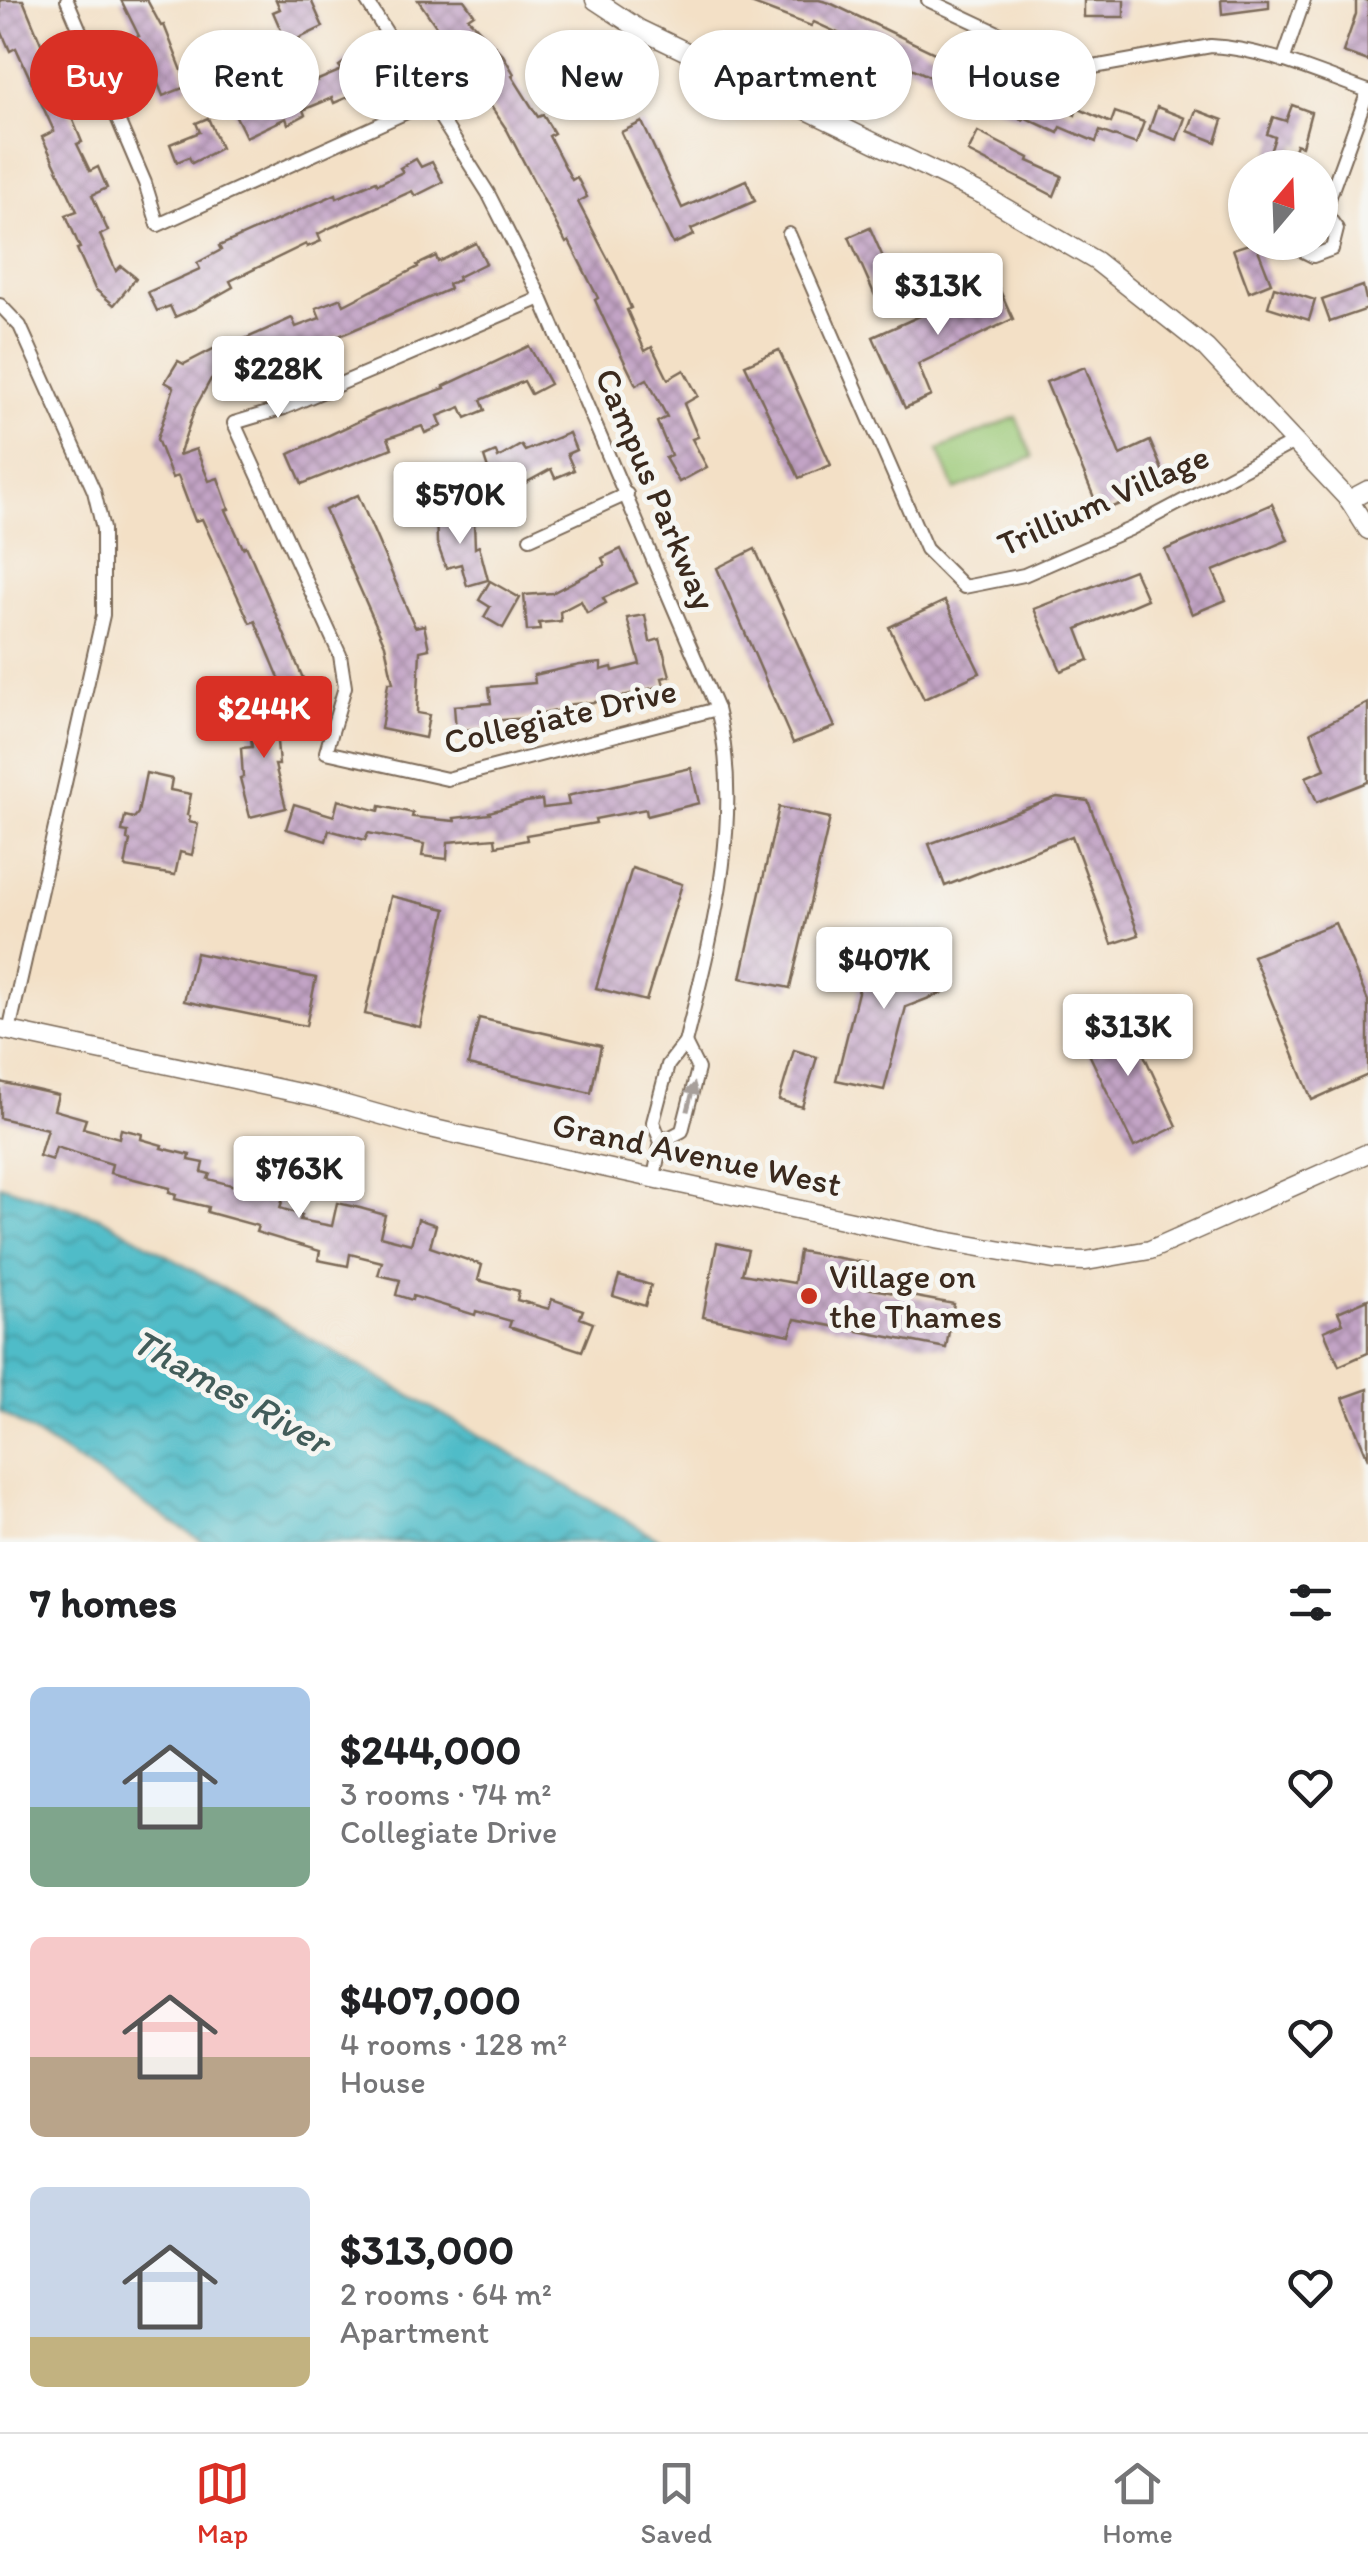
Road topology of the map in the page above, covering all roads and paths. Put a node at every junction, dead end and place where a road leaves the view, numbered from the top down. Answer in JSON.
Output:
{"nodes":[{"id":1,"x":67,"y":0,"type":"edge"},
{"id":2,"x":366,"y":0,"type":"edge"},
{"id":3,"x":595,"y":0,"type":"edge"},
{"id":4,"x":928,"y":0,"type":"edge"},
{"id":5,"x":1304,"y":0,"type":"edge"},
{"id":6,"x":386,"y":30,"type":"edge"},
{"id":7,"x":1283,"y":61,"type":"junction"},
{"id":8,"x":1368,"y":91,"type":"edge"},
{"id":9,"x":390,"y":120,"type":"edge"},
{"id":10,"x":444,"y":120,"type":"edge"},
{"id":11,"x":1338,"y":172,"type":"edge"},
{"id":12,"x":789,"y":234,"type":"dead end"},
{"id":13,"x":541,"y":298,"type":"junction"},
{"id":14,"x":0,"y":305,"type":"edge"},
{"id":15,"x":1296,"y":441,"type":"junction"},
{"id":16,"x":1368,"y":490,"type":"edge"},
{"id":17,"x":627,"y":494,"type":"junction"},
{"id":18,"x":1349,"y":500,"type":"junction"},
{"id":19,"x":1368,"y":530,"type":"edge"},
{"id":20,"x":530,"y":538,"type":"dead end"},
{"id":21,"x":717,"y":710,"type":"junction"},
{"id":22,"x":5,"y":1030,"type":"edge"},
{"id":23,"x":685,"y":1043,"type":"junction"},
{"id":24,"x":661,"y":1142,"type":"junction"},
{"id":25,"x":1368,"y":1154,"type":"edge"},
{"id":26,"x":654,"y":1177,"type":"junction"}],
"edges":[{"from":1,"to":9,"type":"street"},
{"from":2,"to":6,"type":"street","name":"Campus Parkway"},
{"from":3,"to":15,"type":"main road"},
{"from":4,"to":7,"type":"street"},
{"from":5,"to":7,"type":"street"},
{"from":7,"to":8,"type":"street"},
{"from":8,"to":11,"type":"street"},
{"from":10,"to":13,"type":"street","name":"Campus Parkway"},
{"from":12,"to":15,"type":"street","name":"Trillium Village"},
{"from":13,"to":17,"type":"street","name":"Campus Parkway"},
{"from":13,"to":21,"type":"street","name":"Collegiate Drive"},
{"from":14,"to":22,"type":"street"},
{"from":15,"to":18,"type":"main road"},
{"from":16,"to":18,"type":"main road"},
{"from":17,"to":20,"type":"street"},
{"from":17,"to":21,"type":"street","name":"Campus Parkway"},
{"from":18,"to":19,"type":"main road"},
{"from":21,"to":23,"type":"street","name":"Campus Parkway"},
{"from":22,"to":26,"type":"main road","name":"Grand Avenue West"},
{"from":23,"to":24,"type":"street","name":"Campus Parkway"},
{"from":24,"to":23,"type":"street","name":"Campus Parkway","one_way":true},
{"from":24,"to":26,"type":"street","name":"Campus Parkway"},
{"from":25,"to":26,"type":"main road","name":"Grand Avenue West"}]}
